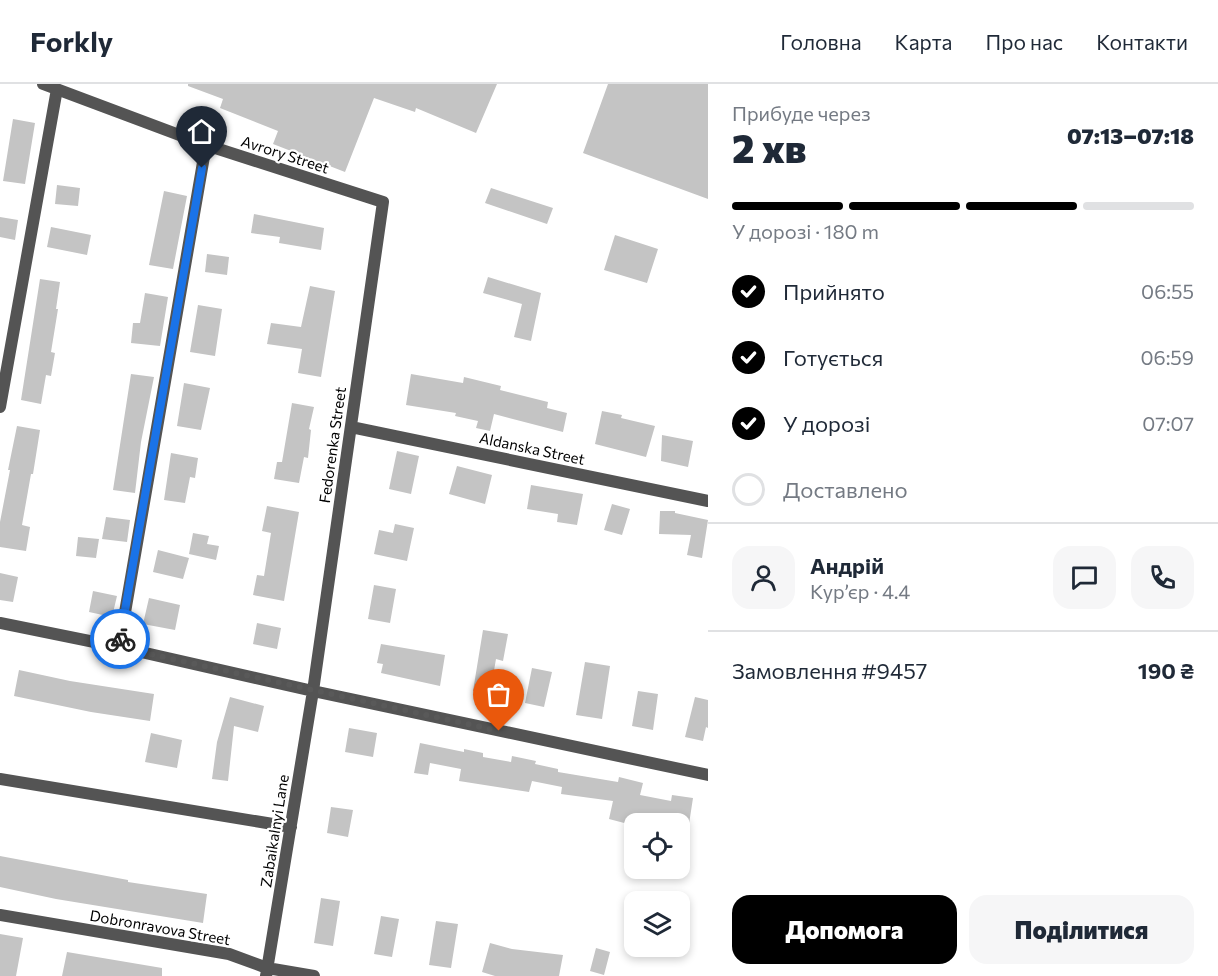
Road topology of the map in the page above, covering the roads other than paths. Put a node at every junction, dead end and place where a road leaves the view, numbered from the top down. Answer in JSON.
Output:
{"nodes":[{"id":1,"x":43,"y":84,"type":"edge"},
{"id":2,"x":57,"y":89,"type":"junction"},
{"id":3,"x":206,"y":145,"type":"junction"},
{"id":4,"x":383,"y":202,"type":"joint"},
{"id":5,"x":0,"y":407,"type":"edge"},
{"id":6,"x":351,"y":427,"type":"junction"},
{"id":7,"x":708,"y":501,"type":"edge"},
{"id":8,"x":0,"y":623,"type":"edge"},
{"id":9,"x":118,"y":647,"type":"junction"},
{"id":10,"x":313,"y":691,"type":"junction"},
{"id":11,"x":708,"y":775,"type":"edge"},
{"id":12,"x":0,"y":779,"type":"edge"},
{"id":13,"x":291,"y":827,"type":"junction"},
{"id":14,"x":0,"y":915,"type":"edge"},
{"id":15,"x":267,"y":972,"type":"edge"},
{"id":16,"x":314,"y":976,"type":"edge"}],
"edges":[{"from":1,"to":2,"type":"street","name":"Avrory Street"},
{"from":2,"to":3,"type":"street","name":"Avrory Street"},
{"from":2,"to":5,"type":"street"},
{"from":3,"to":4,"type":"street","name":"Avrory Street"},
{"from":3,"to":9,"type":"street"},
{"from":4,"to":6,"type":"street","name":"Fedorenka Street"},
{"from":6,"to":7,"type":"street","name":"Aldanska Street"},
{"from":6,"to":10,"type":"street","name":"Fedorenka Street"},
{"from":8,"to":9,"type":"street"},
{"from":9,"to":10,"type":"street"},
{"from":10,"to":11,"type":"street"},
{"from":10,"to":13,"type":"street","name":"Zabaikalnyi Lane"},
{"from":12,"to":13,"type":"street"},
{"from":13,"to":15,"type":"street","name":"Zabaikalnyi Lane"},
{"from":14,"to":15,"type":"street","name":"Dobronravova Street"},
{"from":15,"to":16,"type":"street","name":"Dobronravova Street"}]}
